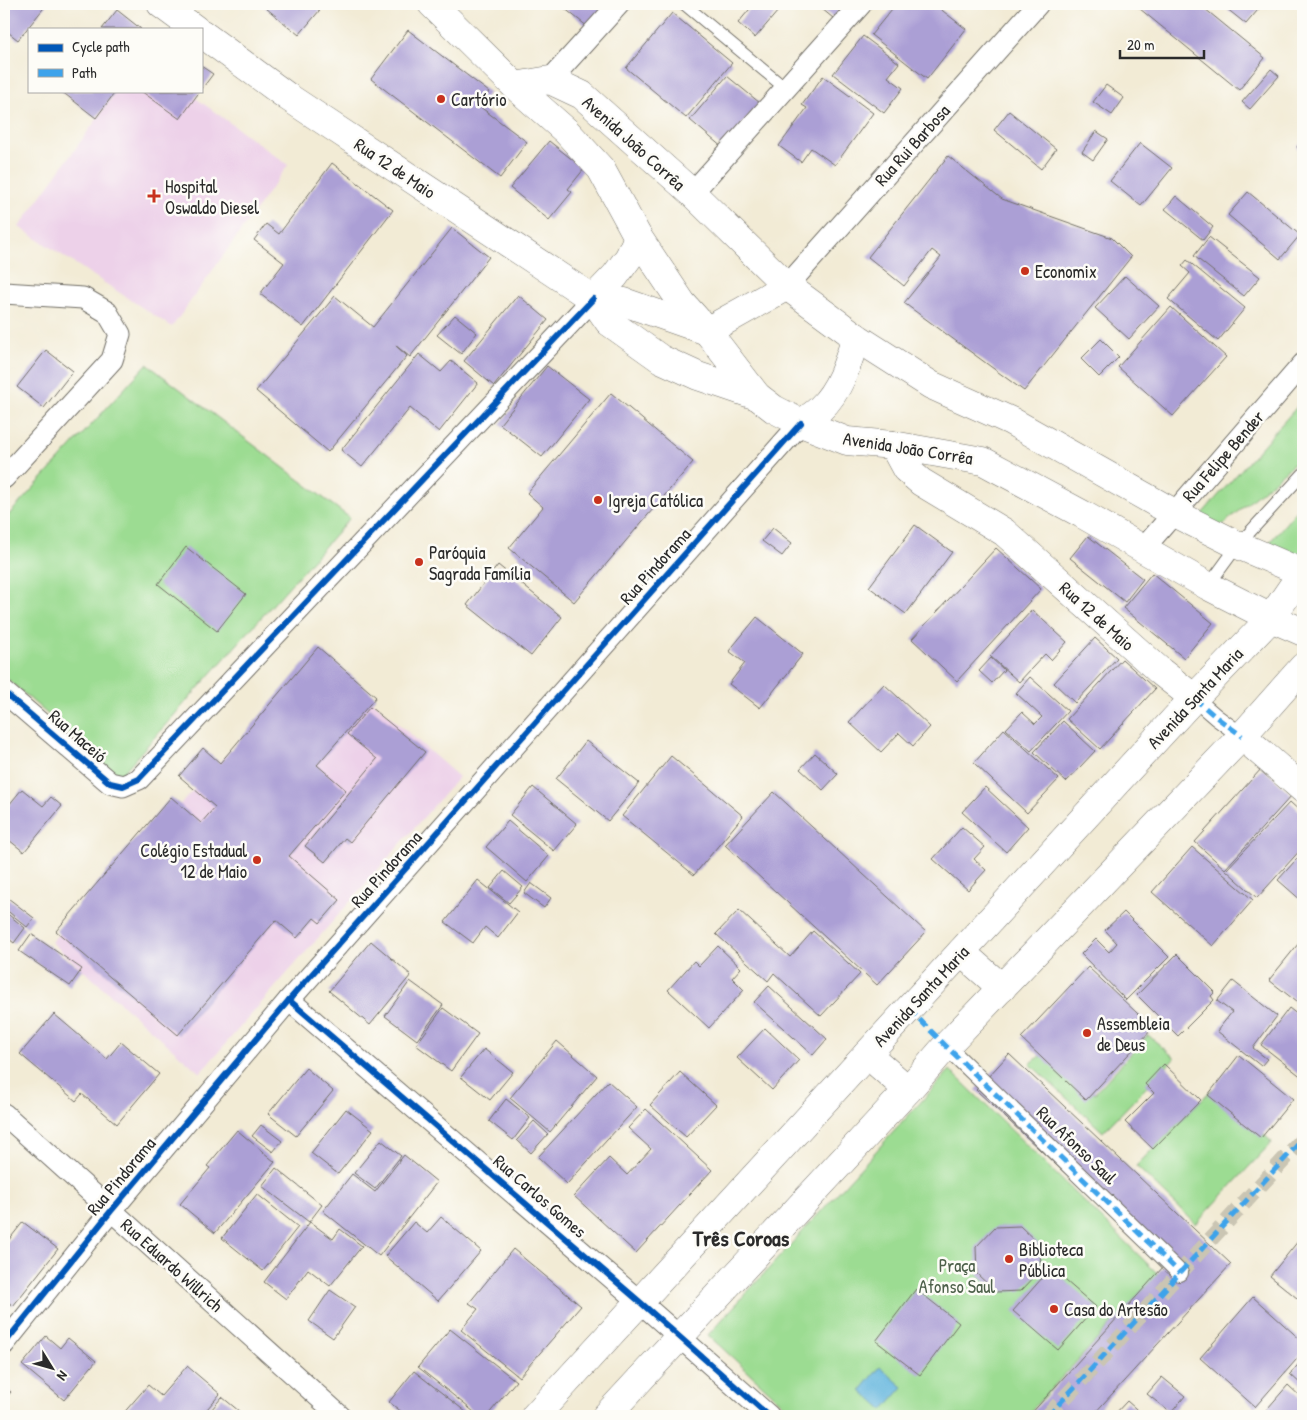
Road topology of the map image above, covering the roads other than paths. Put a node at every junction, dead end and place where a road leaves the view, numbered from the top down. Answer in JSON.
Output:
{"nodes":[{"id":1,"x":161,"y":4,"type":"edge"},
{"id":2,"x":432,"y":4,"type":"edge"},
{"id":3,"x":619,"y":4,"type":"edge"},
{"id":4,"x":684,"y":4,"type":"edge"},
{"id":5,"x":861,"y":4,"type":"edge"},
{"id":6,"x":1038,"y":4,"type":"edge"},
{"id":7,"x":194,"y":28,"type":"edge"},
{"id":8,"x":202,"y":34,"type":"edge"},
{"id":9,"x":550,"y":80,"type":"junction"},
{"id":10,"x":515,"y":86,"type":"junction"},
{"id":11,"x":785,"y":88,"type":"junction"},
{"id":12,"x":692,"y":193,"type":"junction"},
{"id":13,"x":638,"y":237,"type":"junction"},
{"id":14,"x":787,"y":286,"type":"junction"},
{"id":15,"x":4,"y":293,"type":"edge"},
{"id":16,"x":593,"y":299,"type":"junction"},
{"id":17,"x":707,"y":330,"type":"junction"},
{"id":18,"x":856,"y":337,"type":"junction"},
{"id":19,"x":1303,"y":364,"type":"edge"},
{"id":20,"x":757,"y":396,"type":"junction"},
{"id":21,"x":801,"y":424,"type":"junction"},
{"id":22,"x":893,"y":445,"type":"junction"},
{"id":23,"x":1303,"y":474,"type":"edge"},
{"id":24,"x":4,"y":478,"type":"edge"},
{"id":25,"x":1174,"y":513,"type":"junction"},
{"id":26,"x":1238,"y":545,"type":"junction"},
{"id":27,"x":1143,"y":549,"type":"junction"},
{"id":28,"x":1303,"y":573,"type":"edge"},
{"id":29,"x":1208,"y":586,"type":"junction"},
{"id":30,"x":1271,"y":618,"type":"junction"},
{"id":31,"x":1303,"y":632,"type":"edge"},
{"id":32,"x":1303,"y":667,"type":"edge"},
{"id":33,"x":4,"y":692,"type":"edge"},
{"id":34,"x":1194,"y":698,"type":"junction"},
{"id":35,"x":1242,"y":736,"type":"junction"},
{"id":36,"x":1303,"y":789,"type":"edge"},
{"id":37,"x":961,"y":952,"type":"junction"},
{"id":38,"x":1002,"y":988,"type":"junction"},
{"id":39,"x":289,"y":1000,"type":"junction"},
{"id":40,"x":946,"y":1046,"type":"junction"},
{"id":41,"x":867,"y":1054,"type":"junction"},
{"id":42,"x":908,"y":1090,"type":"junction"},
{"id":43,"x":4,"y":1114,"type":"edge"},
{"id":44,"x":111,"y":1211,"type":"junction"},
{"id":45,"x":1180,"y":1273,"type":"dead end"},
{"id":46,"x":640,"y":1302,"type":"junction"},
{"id":47,"x":678,"y":1337,"type":"junction"},
{"id":48,"x":4,"y":1344,"type":"edge"},
{"id":49,"x":340,"y":1416,"type":"edge"},
{"id":50,"x":535,"y":1416,"type":"edge"},
{"id":51,"x":606,"y":1416,"type":"edge"},
{"id":52,"x":769,"y":1416,"type":"edge"}],
"edges":[{"from":1,"to":7,"type":"main road"},
{"from":2,"to":10,"type":"main road","name":"Avenida João Corrêa"},
{"from":3,"to":9,"type":"street"},
{"from":4,"to":11,"type":"lane"},
{"from":5,"to":11,"type":"street"},
{"from":6,"to":14,"type":"street","name":"Rua Rui Barbosa"},
{"from":8,"to":16,"type":"main road","name":"Rua 12 de Maio"},
{"from":9,"to":10,"type":"main road"},
{"from":9,"to":12,"type":"main road","name":"Avenida João Corrêa"},
{"from":10,"to":13,"type":"main road","name":"Avenida João Corrêa"},
{"from":11,"to":12,"type":"street"},
{"from":12,"to":14,"type":"main road","name":"Avenida João Corrêa"},
{"from":13,"to":16,"type":"main road"},
{"from":13,"to":17,"type":"main road","name":"Avenida João Corrêa"},
{"from":14,"to":17,"type":"main road"},
{"from":14,"to":18,"type":"main road","name":"Avenida João Corrêa"},
{"from":15,"to":24,"type":"street"},
{"from":16,"to":17,"type":"main road","name":"Rua 12 de Maio"},
{"from":16,"to":20,"type":"main road","name":"Rua 12 de Maio"},
{"from":16,"to":33,"type":"street","name":"Rua Maceió"},
{"from":17,"to":20,"type":"main road","name":"Avenida João Corrêa"},
{"from":18,"to":21,"type":"main road"},
{"from":18,"to":25,"type":"main road","name":"Avenida João Corrêa"},
{"from":19,"to":25,"type":"street","name":"Rua Felipe Bender"},
{"from":20,"to":21,"type":"main road","name":"Avenida João Corrêa"},
{"from":21,"to":22,"type":"main road","name":"Avenida João Corrêa"},
{"from":21,"to":39,"type":"street","name":"Rua Pindorama"},
{"from":22,"to":27,"type":"main road","name":"Avenida João Corrêa"},
{"from":22,"to":34,"type":"main road","name":"Rua 12 de Maio"},
{"from":23,"to":26,"type":"lane"},
{"from":25,"to":26,"type":"main road","name":"Avenida João Corrêa"},
{"from":25,"to":27,"type":"street","name":"Rua Felipe Bender"},
{"from":26,"to":28,"type":"main road","name":"Avenida João Corrêa"},
{"from":26,"to":29,"type":"lane"},
{"from":27,"to":29,"type":"main road","name":"Avenida João Corrêa"},
{"from":28,"to":30,"type":"main road","name":"Avenida Santa Maria"},
{"from":29,"to":30,"type":"main road","name":"Avenida João Corrêa"},
{"from":30,"to":31,"type":"main road","name":"Avenida João Corrêa"},
{"from":30,"to":34,"type":"main road","name":"Avenida Santa Maria"},
{"from":32,"to":35,"type":"main road"},
{"from":34,"to":35,"type":"street","name":"Rua 12 de Maio"},
{"from":34,"to":37,"type":"main road","name":"Avenida Santa Maria"},
{"from":35,"to":36,"type":"main road","name":"Rua 12 de Maio"},
{"from":35,"to":38,"type":"main road"},
{"from":37,"to":38,"type":"main road"},
{"from":37,"to":41,"type":"main road","name":"Avenida Santa Maria"},
{"from":38,"to":40,"type":"main road"},
{"from":39,"to":44,"type":"street","name":"Rua Pindorama"},
{"from":39,"to":46,"type":"street","name":"Rua Carlos Gomes"},
{"from":40,"to":42,"type":"main road"},
{"from":40,"to":45,"type":"street","name":"Rua Afonso Saul"},
{"from":41,"to":42,"type":"main road"},
{"from":41,"to":46,"type":"main road","name":"Avenida Santa Maria"},
{"from":42,"to":47,"type":"main road"},
{"from":43,"to":44,"type":"street","name":"Rua Eduardo Willrich"},
{"from":44,"to":48,"type":"street","name":"Rua Pindorama"},
{"from":44,"to":49,"type":"street","name":"Rua Eduardo Willrich"},
{"from":46,"to":47,"type":"street","name":"Rua Carlos Gomes"},
{"from":46,"to":50,"type":"main road","name":"Avenida Santa Maria"},
{"from":47,"to":51,"type":"main road"},
{"from":47,"to":52,"type":"street","name":"Rua Carlos Gomes"}]}
